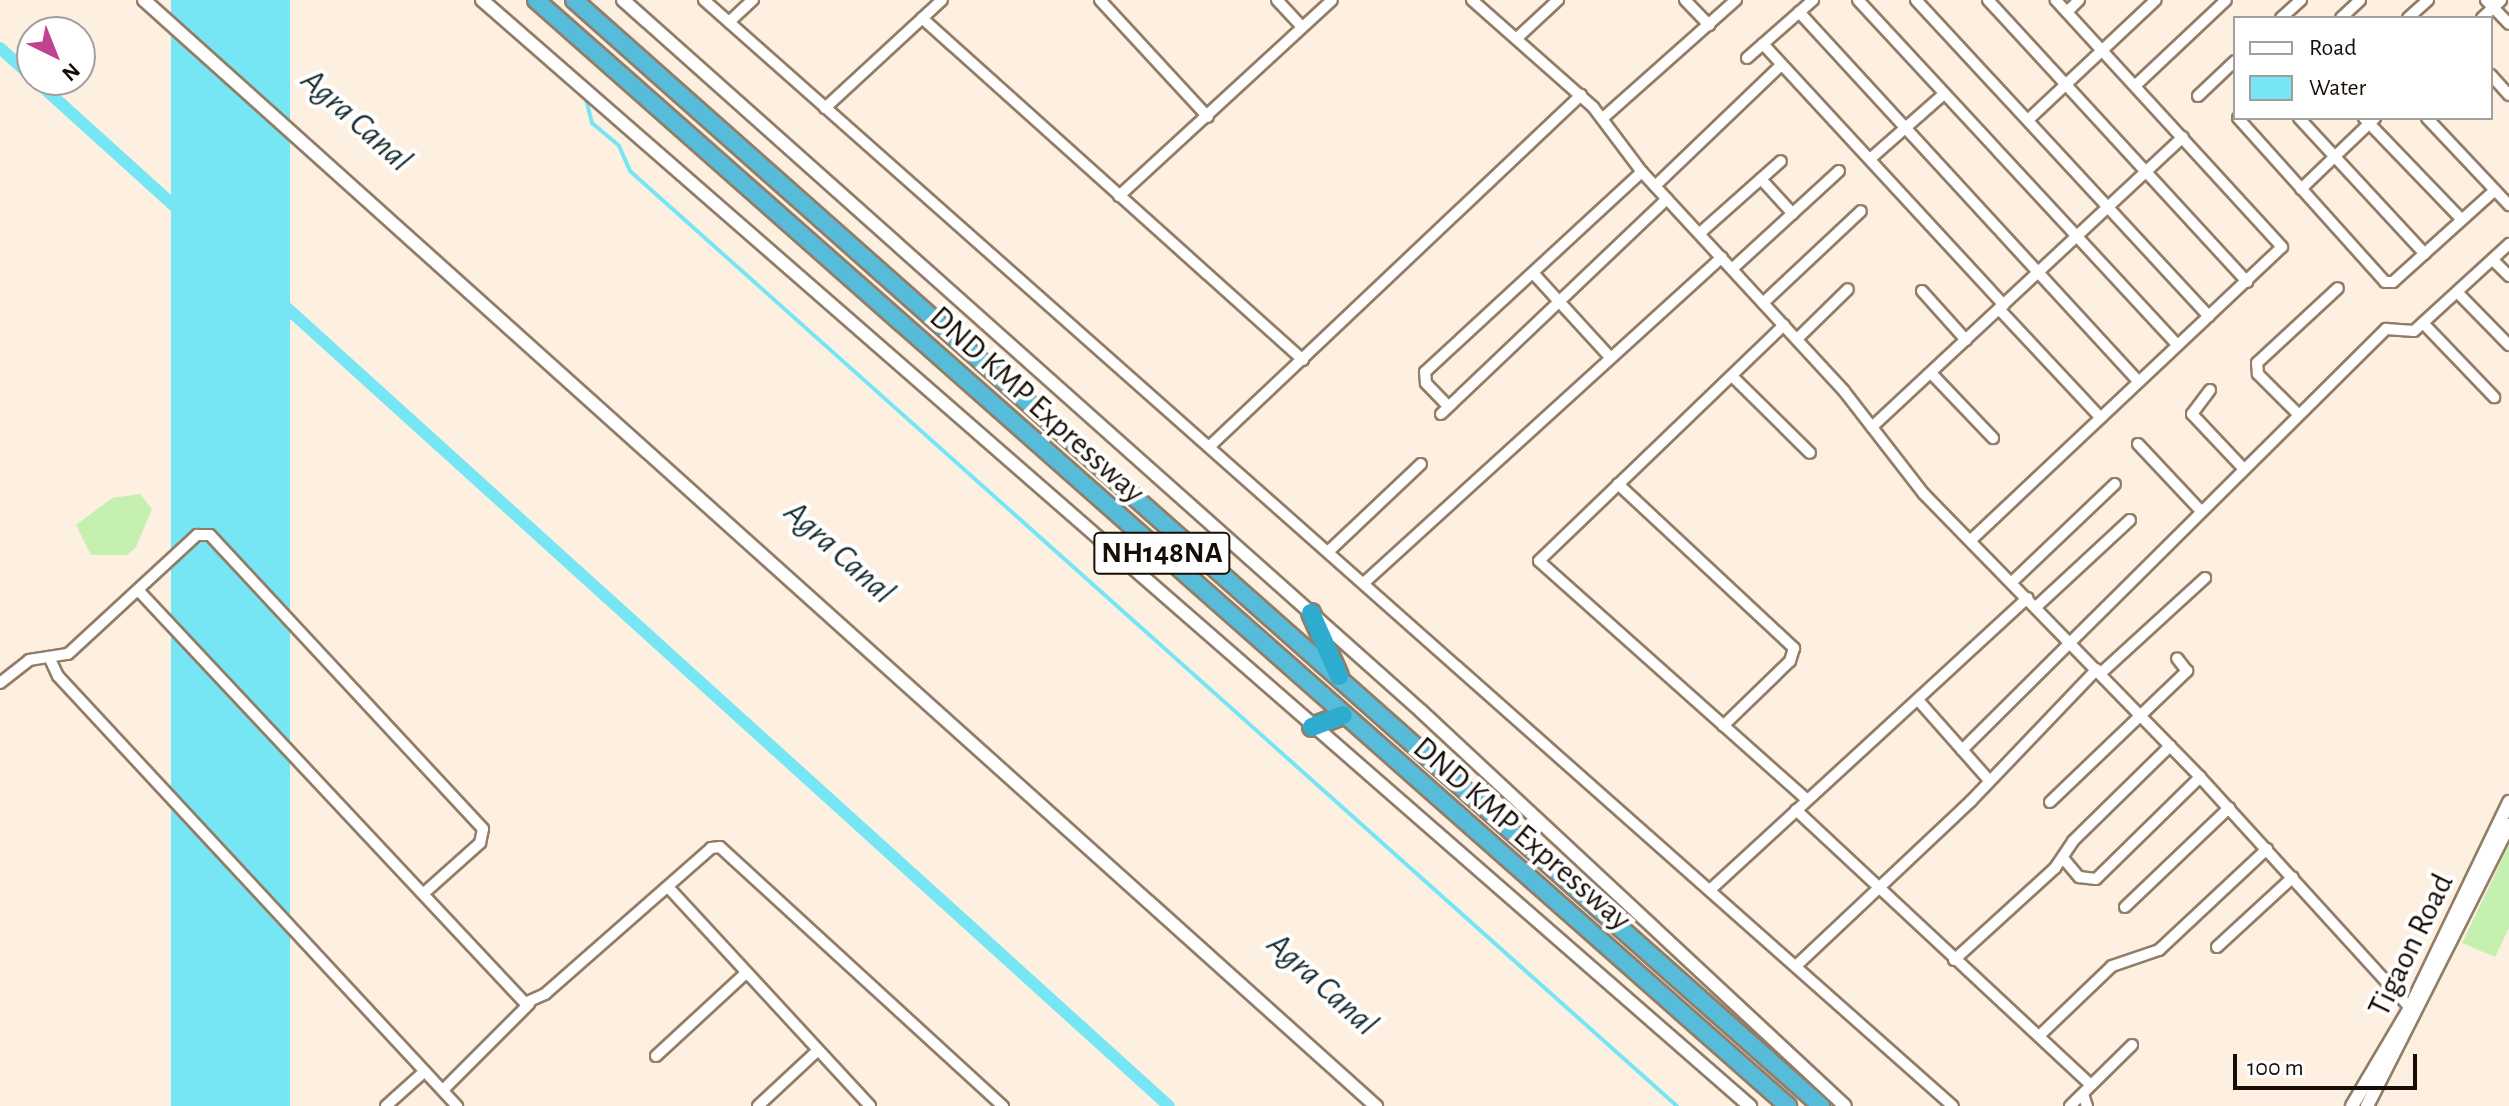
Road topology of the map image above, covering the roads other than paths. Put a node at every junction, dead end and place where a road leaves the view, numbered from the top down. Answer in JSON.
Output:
{"nodes":[{"id":1,"x":144,"y":0,"type":"edge"},
{"id":2,"x":482,"y":0,"type":"edge"},
{"id":3,"x":536,"y":0,"type":"edge"},
{"id":4,"x":574,"y":0,"type":"edge"},
{"id":5,"x":623,"y":0,"type":"edge"},
{"id":6,"x":704,"y":0,"type":"edge"},
{"id":7,"x":753,"y":0,"type":"edge"},
{"id":8,"x":942,"y":0,"type":"edge"},
{"id":9,"x":1100,"y":0,"type":"edge"},
{"id":10,"x":1277,"y":0,"type":"edge"},
{"id":11,"x":1332,"y":0,"type":"edge"},
{"id":12,"x":1472,"y":0,"type":"edge"},
{"id":13,"x":1558,"y":0,"type":"edge"},
{"id":14,"x":1685,"y":0,"type":"edge"},
{"id":15,"x":1736,"y":0,"type":"edge"},
{"id":16,"x":1813,"y":0,"type":"edge"},
{"id":17,"x":1858,"y":0,"type":"edge"},
{"id":18,"x":1916,"y":0,"type":"edge"},
{"id":19,"x":1988,"y":0,"type":"edge"},
{"id":20,"x":2056,"y":0,"type":"edge"},
{"id":21,"x":2079,"y":0,"type":"edge"},
{"id":22,"x":2156,"y":0,"type":"edge"},
{"id":23,"x":2226,"y":0,"type":"edge"},
{"id":24,"x":2301,"y":0,"type":"edge"},
{"id":25,"x":2360,"y":0,"type":"edge"},
{"id":26,"x":2428,"y":0,"type":"edge"},
{"id":27,"x":2493,"y":3,"type":"edge"},
{"id":28,"x":1799,"y":12,"type":"junction"},
{"id":29,"x":2067,"y":12,"type":"junction"},
{"id":30,"x":2283,"y":16,"type":"edge"},
{"id":31,"x":2343,"y":16,"type":"edge"},
{"id":32,"x":2410,"y":16,"type":"edge"},
{"id":33,"x":922,"y":18,"type":"junction"},
{"id":34,"x":729,"y":22,"type":"junction"},
{"id":35,"x":2509,"y":24,"type":"edge"},
{"id":36,"x":1709,"y":25,"type":"junction"},
{"id":37,"x":1302,"y":27,"type":"junction"},
{"id":38,"x":1517,"y":38,"type":"junction"},
{"id":39,"x":1763,"y":44,"type":"junction"},
{"id":40,"x":2103,"y":50,"type":"junction"},
{"id":41,"x":1747,"y":58,"type":"dead end"},
{"id":42,"x":2233,"y":63,"type":"edge"},
{"id":43,"x":1781,"y":65,"type":"junction"},
{"id":44,"x":2493,"y":77,"type":"edge"},
{"id":45,"x":2067,"y":83,"type":"junction"},
{"id":46,"x":2137,"y":84,"type":"junction"},
{"id":47,"x":1944,"y":94,"type":"junction"},
{"id":48,"x":1581,"y":95,"type":"junction"},
{"id":49,"x":2509,"y":95,"type":"edge"},
{"id":50,"x":2198,"y":96,"type":"dead end"},
{"id":51,"x":825,"y":108,"type":"junction"},
{"id":52,"x":1208,"y":117,"type":"junction"},
{"id":53,"x":1603,"y":118,"type":"junction"},
{"id":54,"x":2028,"y":120,"type":"junction"},
{"id":55,"x":2240,"y":120,"type":"edge"},
{"id":56,"x":2301,"y":120,"type":"edge"},
{"id":57,"x":2370,"y":120,"type":"edge"},
{"id":58,"x":2429,"y":120,"type":"edge"},
{"id":59,"x":1907,"y":125,"type":"junction"},
{"id":60,"x":2183,"y":137,"type":"junction"},
{"id":61,"x":2334,"y":156,"type":"junction"},
{"id":62,"x":1870,"y":159,"type":"junction"},
{"id":63,"x":1781,"y":161,"type":"dead end"},
{"id":64,"x":2147,"y":170,"type":"junction"},
{"id":65,"x":1839,"y":171,"type":"dead end"},
{"id":66,"x":1642,"y":172,"type":"junction"},
{"id":67,"x":1761,"y":179,"type":"junction"},
{"id":68,"x":1655,"y":186,"type":"junction"},
{"id":69,"x":2301,"y":189,"type":"junction"},
{"id":70,"x":2495,"y":190,"type":"junction"},
{"id":71,"x":1119,"y":196,"type":"junction"},
{"id":72,"x":1667,"y":199,"type":"junction"},
{"id":73,"x":2509,"y":205,"type":"edge"},
{"id":74,"x":2108,"y":207,"type":"junction"},
{"id":75,"x":1861,"y":211,"type":"dead end"},
{"id":76,"x":1793,"y":214,"type":"junction"},
{"id":77,"x":2462,"y":220,"type":"junction"},
{"id":78,"x":1700,"y":233,"type":"junction"},
{"id":79,"x":2076,"y":238,"type":"junction"},
{"id":80,"x":2509,"y":244,"type":"edge"},
{"id":81,"x":2425,"y":254,"type":"junction"},
{"id":82,"x":1722,"y":257,"type":"junction"},
{"id":83,"x":2493,"y":260,"type":"junction"},
{"id":84,"x":1732,"y":269,"type":"junction"},
{"id":85,"x":2039,"y":272,"type":"junction"},
{"id":86,"x":1533,"y":273,"type":"junction"},
{"id":87,"x":2509,"y":276,"type":"edge"},
{"id":88,"x":2247,"y":282,"type":"junction"},
{"id":89,"x":2338,"y":288,"type":"dead end"},
{"id":90,"x":1848,"y":289,"type":"dead end"},
{"id":91,"x":1922,"y":291,"type":"dead end"},
{"id":92,"x":2458,"y":293,"type":"junction"},
{"id":93,"x":1559,"y":301,"type":"junction"},
{"id":94,"x":1763,"y":303,"type":"junction"},
{"id":95,"x":2002,"y":307,"type":"junction"},
{"id":96,"x":2209,"y":316,"type":"junction"},
{"id":97,"x":2423,"y":323,"type":"junction"},
{"id":98,"x":1784,"y":325,"type":"junction"},
{"id":99,"x":1797,"y":339,"type":"junction"},
{"id":100,"x":1966,"y":340,"type":"junction"},
{"id":101,"x":2177,"y":345,"type":"junction"},
{"id":102,"x":2509,"y":345,"type":"edge"},
{"id":103,"x":1610,"y":357,"type":"junction"},
{"id":104,"x":1303,"y":360,"type":"junction"},
{"id":105,"x":1931,"y":373,"type":"junction"},
{"id":106,"x":1733,"y":377,"type":"junction"},
{"id":107,"x":2138,"y":381,"type":"junction"},
{"id":108,"x":2210,"y":390,"type":"dead end"},
{"id":109,"x":2494,"y":397,"type":"dead end"},
{"id":110,"x":2298,"y":414,"type":"junction"},
{"id":111,"x":2101,"y":418,"type":"junction"},
{"id":112,"x":1872,"y":427,"type":"junction"},
{"id":113,"x":1993,"y":438,"type":"dead end"},
{"id":114,"x":2138,"y":444,"type":"dead end"},
{"id":115,"x":1210,"y":446,"type":"junction"},
{"id":116,"x":1810,"y":453,"type":"dead end"},
{"id":117,"x":1421,"y":464,"type":"dead end"},
{"id":118,"x":2242,"y":467,"type":"junction"},
{"id":119,"x":1618,"y":484,"type":"junction"},
{"id":120,"x":2115,"y":484,"type":"dead end"},
{"id":121,"x":2199,"y":509,"type":"junction"},
{"id":122,"x":2130,"y":520,"type":"dead end"},
{"id":123,"x":1971,"y":540,"type":"junction"},
{"id":124,"x":1330,"y":550,"type":"junction"},
{"id":125,"x":2205,"y":578,"type":"dead end"},
{"id":126,"x":1366,"y":581,"type":"junction"},
{"id":127,"x":2012,"y":582,"type":"junction"},
{"id":128,"x":138,"y":590,"type":"junction"},
{"id":129,"x":2027,"y":598,"type":"junction"},
{"id":130,"x":2036,"y":607,"type":"junction"},
{"id":131,"x":1311,"y":613,"type":"junction"},
{"id":132,"x":2072,"y":644,"type":"junction"},
{"id":133,"x":2177,"y":658,"type":"dead end"},
{"id":134,"x":50,"y":659,"type":"junction"},
{"id":135,"x":2099,"y":671,"type":"junction"},
{"id":136,"x":1339,"y":676,"type":"junction"},
{"id":137,"x":0,"y":683,"type":"edge"},
{"id":138,"x":1918,"y":700,"type":"junction"},
{"id":139,"x":2139,"y":714,"type":"junction"},
{"id":140,"x":1343,"y":715,"type":"junction"},
{"id":141,"x":1723,"y":726,"type":"junction"},
{"id":142,"x":1312,"y":727,"type":"junction"},
{"id":143,"x":2170,"y":746,"type":"junction"},
{"id":144,"x":1962,"y":750,"type":"junction"},
{"id":145,"x":2200,"y":777,"type":"junction"},
{"id":146,"x":1988,"y":779,"type":"junction"},
{"id":147,"x":1807,"y":800,"type":"junction"},
{"id":148,"x":2050,"y":802,"type":"dead end"},
{"id":149,"x":2509,"y":802,"type":"edge"},
{"id":150,"x":2229,"y":808,"type":"junction"},
{"id":151,"x":1796,"y":810,"type":"junction"},
{"id":152,"x":2509,"y":825,"type":"edge"},
{"id":153,"x":2267,"y":849,"type":"junction"},
{"id":154,"x":2063,"y":858,"type":"junction"},
{"id":155,"x":2293,"y":877,"type":"junction"},
{"id":156,"x":668,"y":887,"type":"junction"},
{"id":157,"x":1711,"y":889,"type":"junction"},
{"id":158,"x":1877,"y":889,"type":"junction"},
{"id":159,"x":423,"y":894,"type":"junction"},
{"id":160,"x":2125,"y":907,"type":"dead end"},
{"id":161,"x":2217,"y":947,"type":"dead end"},
{"id":162,"x":1954,"y":960,"type":"junction"},
{"id":163,"x":1797,"y":965,"type":"junction"},
{"id":164,"x":746,"y":973,"type":"junction"},
{"id":165,"x":529,"y":1004,"type":"junction"},
{"id":166,"x":2410,"y":1008,"type":"junction"},
{"id":167,"x":2039,"y":1036,"type":"junction"},
{"id":168,"x":2132,"y":1045,"type":"dead end"},
{"id":169,"x":818,"y":1050,"type":"junction"},
{"id":170,"x":656,"y":1056,"type":"dead end"},
{"id":171,"x":425,"y":1071,"type":"junction"},
{"id":172,"x":2091,"y":1085,"type":"junction"},
{"id":173,"x":443,"y":1090,"type":"junction"},
{"id":174,"x":2083,"y":1094,"type":"junction"},
{"id":175,"x":386,"y":1106,"type":"edge"},
{"id":176,"x":457,"y":1106,"type":"edge"},
{"id":177,"x":758,"y":1106,"type":"edge"},
{"id":178,"x":870,"y":1106,"type":"edge"},
{"id":179,"x":1003,"y":1106,"type":"edge"},
{"id":180,"x":1376,"y":1106,"type":"edge"},
{"id":181,"x":1750,"y":1106,"type":"edge"},
{"id":182,"x":1788,"y":1106,"type":"edge"},
{"id":183,"x":1821,"y":1106,"type":"edge"},
{"id":184,"x":1845,"y":1106,"type":"edge"},
{"id":185,"x":1953,"y":1106,"type":"edge"},
{"id":186,"x":2070,"y":1106,"type":"edge"},
{"id":187,"x":2087,"y":1106,"type":"edge"},
{"id":188,"x":2352,"y":1106,"type":"edge"},
{"id":189,"x":2367,"y":1106,"type":"edge"}],
"edges":[{"from":1,"to":180,"type":"street"},
{"from":2,"to":142,"type":"street"},
{"from":3,"to":140,"type":"highway","name":"DND KMP Expressway","number":"NH148NA"},
{"from":4,"to":136,"type":"highway","name":"DND KMP Expressway","number":"NH148NA"},
{"from":5,"to":131,"type":"street"},
{"from":6,"to":34,"type":"street"},
{"from":7,"to":34,"type":"street"},
{"from":8,"to":33,"type":"street"},
{"from":9,"to":52,"type":"street"},
{"from":10,"to":37,"type":"street"},
{"from":11,"to":37,"type":"street"},
{"from":12,"to":38,"type":"street"},
{"from":13,"to":38,"type":"street"},
{"from":14,"to":36,"type":"street"},
{"from":15,"to":36,"type":"street"},
{"from":16,"to":28,"type":"street"},
{"from":17,"to":47,"type":"street"},
{"from":18,"to":54,"type":"street"},
{"from":19,"to":45,"type":"street"},
{"from":20,"to":29,"type":"street"},
{"from":21,"to":29,"type":"street"},
{"from":22,"to":40,"type":"street"},
{"from":23,"to":46,"type":"street"},
{"from":24,"to":30,"type":"street"},
{"from":25,"to":31,"type":"street"},
{"from":26,"to":32,"type":"street"},
{"from":27,"to":35,"type":"street"},
{"from":28,"to":39,"type":"street"},
{"from":28,"to":59,"type":"street"},
{"from":29,"to":40,"type":"street"},
{"from":33,"to":51,"type":"street"},
{"from":33,"to":71,"type":"street"},
{"from":34,"to":51,"type":"street"},
{"from":36,"to":53,"type":"street"},
{"from":37,"to":52,"type":"street"},
{"from":38,"to":48,"type":"street"},
{"from":39,"to":41,"type":"street"},
{"from":39,"to":43,"type":"street"},
{"from":40,"to":45,"type":"street"},
{"from":40,"to":46,"type":"street"},
{"from":42,"to":50,"type":"street"},
{"from":43,"to":62,"type":"street"},
{"from":43,"to":68,"type":"street"},
{"from":44,"to":49,"type":"street"},
{"from":45,"to":54,"type":"street"},
{"from":45,"to":64,"type":"street"},
{"from":46,"to":60,"type":"street"},
{"from":47,"to":59,"type":"street"},
{"from":47,"to":79,"type":"street"},
{"from":48,"to":53,"type":"street"},
{"from":48,"to":104,"type":"street"},
{"from":51,"to":115,"type":"street"},
{"from":52,"to":71,"type":"street"},
{"from":53,"to":66,"type":"street"},
{"from":54,"to":74,"type":"street"},
{"from":55,"to":69,"type":"street"},
{"from":56,"to":61,"type":"street"},
{"from":57,"to":61,"type":"street"},
{"from":57,"to":77,"type":"street"},
{"from":58,"to":70,"type":"street"},
{"from":59,"to":62,"type":"street"},
{"from":59,"to":85,"type":"street"},
{"from":60,"to":64,"type":"street"},
{"from":60,"to":88,"type":"street"},
{"from":61,"to":69,"type":"street"},
{"from":61,"to":81,"type":"street"},
{"from":62,"to":95,"type":"street"},
{"from":63,"to":67,"type":"street"},
{"from":64,"to":74,"type":"street"},
{"from":64,"to":88,"type":"street"},
{"from":65,"to":76,"type":"street"},
{"from":66,"to":68,"type":"street"},
{"from":66,"to":86,"type":"street"},
{"from":67,"to":76,"type":"street"},
{"from":67,"to":78,"type":"street"},
{"from":68,"to":72,"type":"street"},
{"from":69,"to":81,"type":"street"},
{"from":70,"to":73,"type":"street"},
{"from":70,"to":77,"type":"street"},
{"from":71,"to":104,"type":"street"},
{"from":72,"to":78,"type":"street"},
{"from":72,"to":93,"type":"street"},
{"from":74,"to":79,"type":"street"},
{"from":74,"to":96,"type":"street"},
{"from":75,"to":94,"type":"street"},
{"from":76,"to":84,"type":"street"},
{"from":77,"to":81,"type":"street"},
{"from":78,"to":82,"type":"street"},
{"from":79,"to":85,"type":"street"},
{"from":79,"to":101,"type":"street"},
{"from":80,"to":83,"type":"street"},
{"from":82,"to":84,"type":"street"},
{"from":82,"to":103,"type":"street"},
{"from":83,"to":87,"type":"street"},
{"from":83,"to":92,"type":"street"},
{"from":84,"to":94,"type":"street"},
{"from":85,"to":95,"type":"street"},
{"from":85,"to":107,"type":"street"},
{"from":86,"to":93,"type":"street"},
{"from":86,"to":93,"type":"street"},
{"from":88,"to":96,"type":"street"},
{"from":89,"to":110,"type":"street"},
{"from":90,"to":99,"type":"street"},
{"from":91,"to":100,"type":"street"},
{"from":92,"to":97,"type":"street"},
{"from":92,"to":102,"type":"street"},
{"from":93,"to":103,"type":"street"},
{"from":94,"to":98,"type":"street"},
{"from":95,"to":100,"type":"street"},
{"from":95,"to":111,"type":"street"},
{"from":96,"to":101,"type":"street"},
{"from":97,"to":109,"type":"street"},
{"from":97,"to":110,"type":"street"},
{"from":98,"to":99,"type":"street"},
{"from":98,"to":106,"type":"street"},
{"from":99,"to":112,"type":"street"},
{"from":100,"to":105,"type":"street"},
{"from":101,"to":107,"type":"street"},
{"from":103,"to":126,"type":"street"},
{"from":104,"to":115,"type":"street"},
{"from":105,"to":112,"type":"street"},
{"from":105,"to":113,"type":"street"},
{"from":106,"to":116,"type":"street"},
{"from":106,"to":119,"type":"street"},
{"from":107,"to":111,"type":"street"},
{"from":108,"to":118,"type":"street"},
{"from":110,"to":118,"type":"street"},
{"from":111,"to":123,"type":"street"},
{"from":112,"to":123,"type":"street"},
{"from":114,"to":121,"type":"street"},
{"from":115,"to":124,"type":"street"},
{"from":117,"to":124,"type":"street"},
{"from":118,"to":121,"type":"street"},
{"from":119,"to":141,"type":"street"},
{"from":119,"to":141,"type":"street"},
{"from":120,"to":127,"type":"street"},
{"from":121,"to":132,"type":"street"},
{"from":122,"to":130,"type":"street"},
{"from":123,"to":127,"type":"street"},
{"from":124,"to":126,"type":"street"},
{"from":125,"to":135,"type":"street"},
{"from":126,"to":157,"type":"street"},
{"from":127,"to":129,"type":"street"},
{"from":128,"to":134,"type":"street"},
{"from":128,"to":159,"type":"street"},
{"from":128,"to":159,"type":"street"},
{"from":129,"to":130,"type":"street"},
{"from":129,"to":138,"type":"street"},
{"from":130,"to":132,"type":"street"},
{"from":131,"to":136,"type":"highway"},
{"from":131,"to":184,"type":"street"},
{"from":132,"to":135,"type":"street"},
{"from":132,"to":144,"type":"street"},
{"from":133,"to":139,"type":"street"},
{"from":134,"to":137,"type":"street"},
{"from":134,"to":171,"type":"street"},
{"from":135,"to":139,"type":"street"},
{"from":135,"to":146,"type":"street"},
{"from":136,"to":183,"type":"highway","name":"DND KMP Expressway","number":"NH148NA"},
{"from":138,"to":144,"type":"street"},
{"from":138,"to":147,"type":"street"},
{"from":139,"to":143,"type":"street"},
{"from":139,"to":148,"type":"street"},
{"from":140,"to":142,"type":"highway"},
{"from":140,"to":182,"type":"highway","name":"DND KMP Expressway","number":"NH148NA"},
{"from":141,"to":147,"type":"street"},
{"from":142,"to":181,"type":"street"},
{"from":143,"to":145,"type":"street"},
{"from":143,"to":154,"type":"street"},
{"from":144,"to":146,"type":"street"},
{"from":145,"to":150,"type":"street"},
{"from":145,"to":154,"type":"street"},
{"from":146,"to":158,"type":"street"},
{"from":147,"to":151,"type":"street"},
{"from":149,"to":166,"type":"street","name":"Tigaon Road"},
{"from":150,"to":153,"type":"street"},
{"from":150,"to":160,"type":"street"},
{"from":151,"to":157,"type":"street"},
{"from":151,"to":158,"type":"street"},
{"from":152,"to":189,"type":"street"},
{"from":153,"to":155,"type":"street"},
{"from":153,"to":167,"type":"street"},
{"from":154,"to":162,"type":"street"},
{"from":155,"to":161,"type":"street"},
{"from":155,"to":166,"type":"street"},
{"from":156,"to":164,"type":"street"},
{"from":156,"to":165,"type":"street"},
{"from":156,"to":179,"type":"street"},
{"from":157,"to":163,"type":"street"},
{"from":158,"to":162,"type":"street"},
{"from":158,"to":163,"type":"street"},
{"from":159,"to":165,"type":"street"},
{"from":162,"to":167,"type":"street"},
{"from":163,"to":185,"type":"street"},
{"from":164,"to":169,"type":"street"},
{"from":164,"to":170,"type":"street"},
{"from":165,"to":173,"type":"street"},
{"from":166,"to":188,"type":"street","name":"Tigaon Road"},
{"from":167,"to":172,"type":"street"},
{"from":168,"to":172,"type":"street"},
{"from":169,"to":177,"type":"street"},
{"from":169,"to":178,"type":"street"},
{"from":171,"to":173,"type":"street"},
{"from":171,"to":175,"type":"street"},
{"from":172,"to":174,"type":"street"},
{"from":173,"to":176,"type":"street"},
{"from":174,"to":186,"type":"street"},
{"from":174,"to":187,"type":"street"}]}
